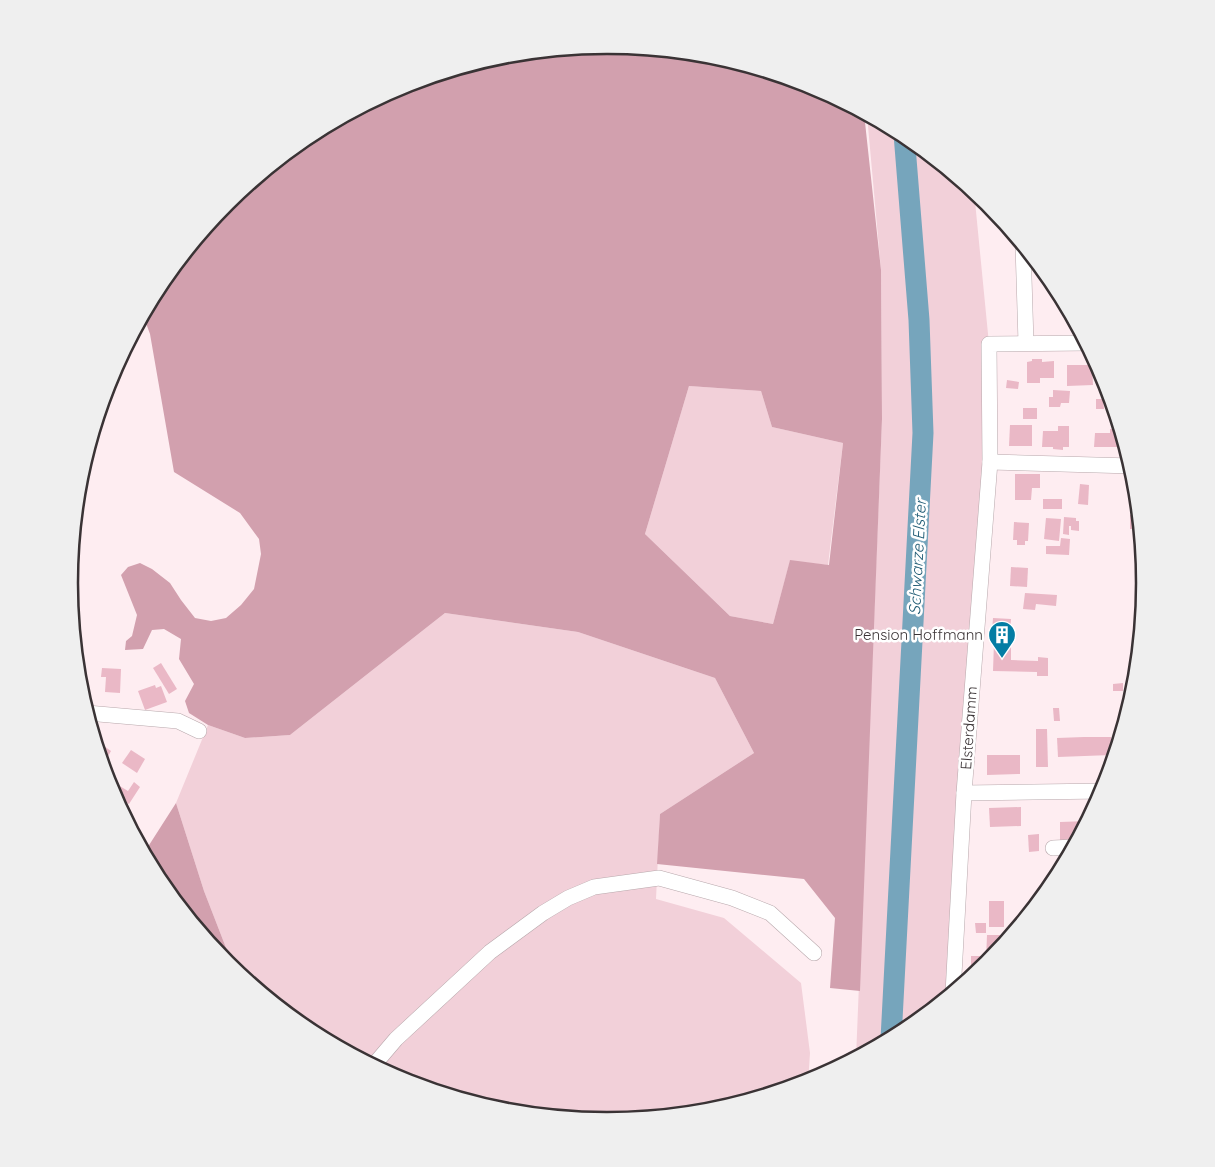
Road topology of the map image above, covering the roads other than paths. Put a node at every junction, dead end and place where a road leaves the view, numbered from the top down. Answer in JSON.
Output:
{"nodes":[{"id":1,"x":1023,"y":255,"type":"edge"},
{"id":2,"x":1026,"y":343,"type":"junction"},
{"id":3,"x":1080,"y":343,"type":"edge"},
{"id":4,"x":990,"y":462,"type":"junction"},
{"id":5,"x":1124,"y":466,"type":"edge"},
{"id":6,"x":94,"y":715,"type":"edge"},
{"id":7,"x":199,"y":731,"type":"dead end"},
{"id":8,"x":1095,"y":791,"type":"edge"},
{"id":9,"x":964,"y":793,"type":"junction"},
{"id":10,"x":1066,"y":847,"type":"edge"},
{"id":11,"x":1052,"y":848,"type":"dead end"},
{"id":12,"x":814,"y":953,"type":"dead end"},
{"id":13,"x":953,"y":985,"type":"edge"},
{"id":14,"x":377,"y":1061,"type":"edge"}],
"edges":[{"from":1,"to":2,"type":"street"},
{"from":2,"to":3,"type":"street"},
{"from":2,"to":4,"type":"street","name":"Elsterdamm"},
{"from":4,"to":5,"type":"street"},
{"from":4,"to":9,"type":"street","name":"Elsterdamm"},
{"from":6,"to":7,"type":"street"},
{"from":8,"to":9,"type":"street"},
{"from":9,"to":13,"type":"street","name":"Elsterdamm"},
{"from":10,"to":11,"type":"street"},
{"from":12,"to":14,"type":"street"}]}
